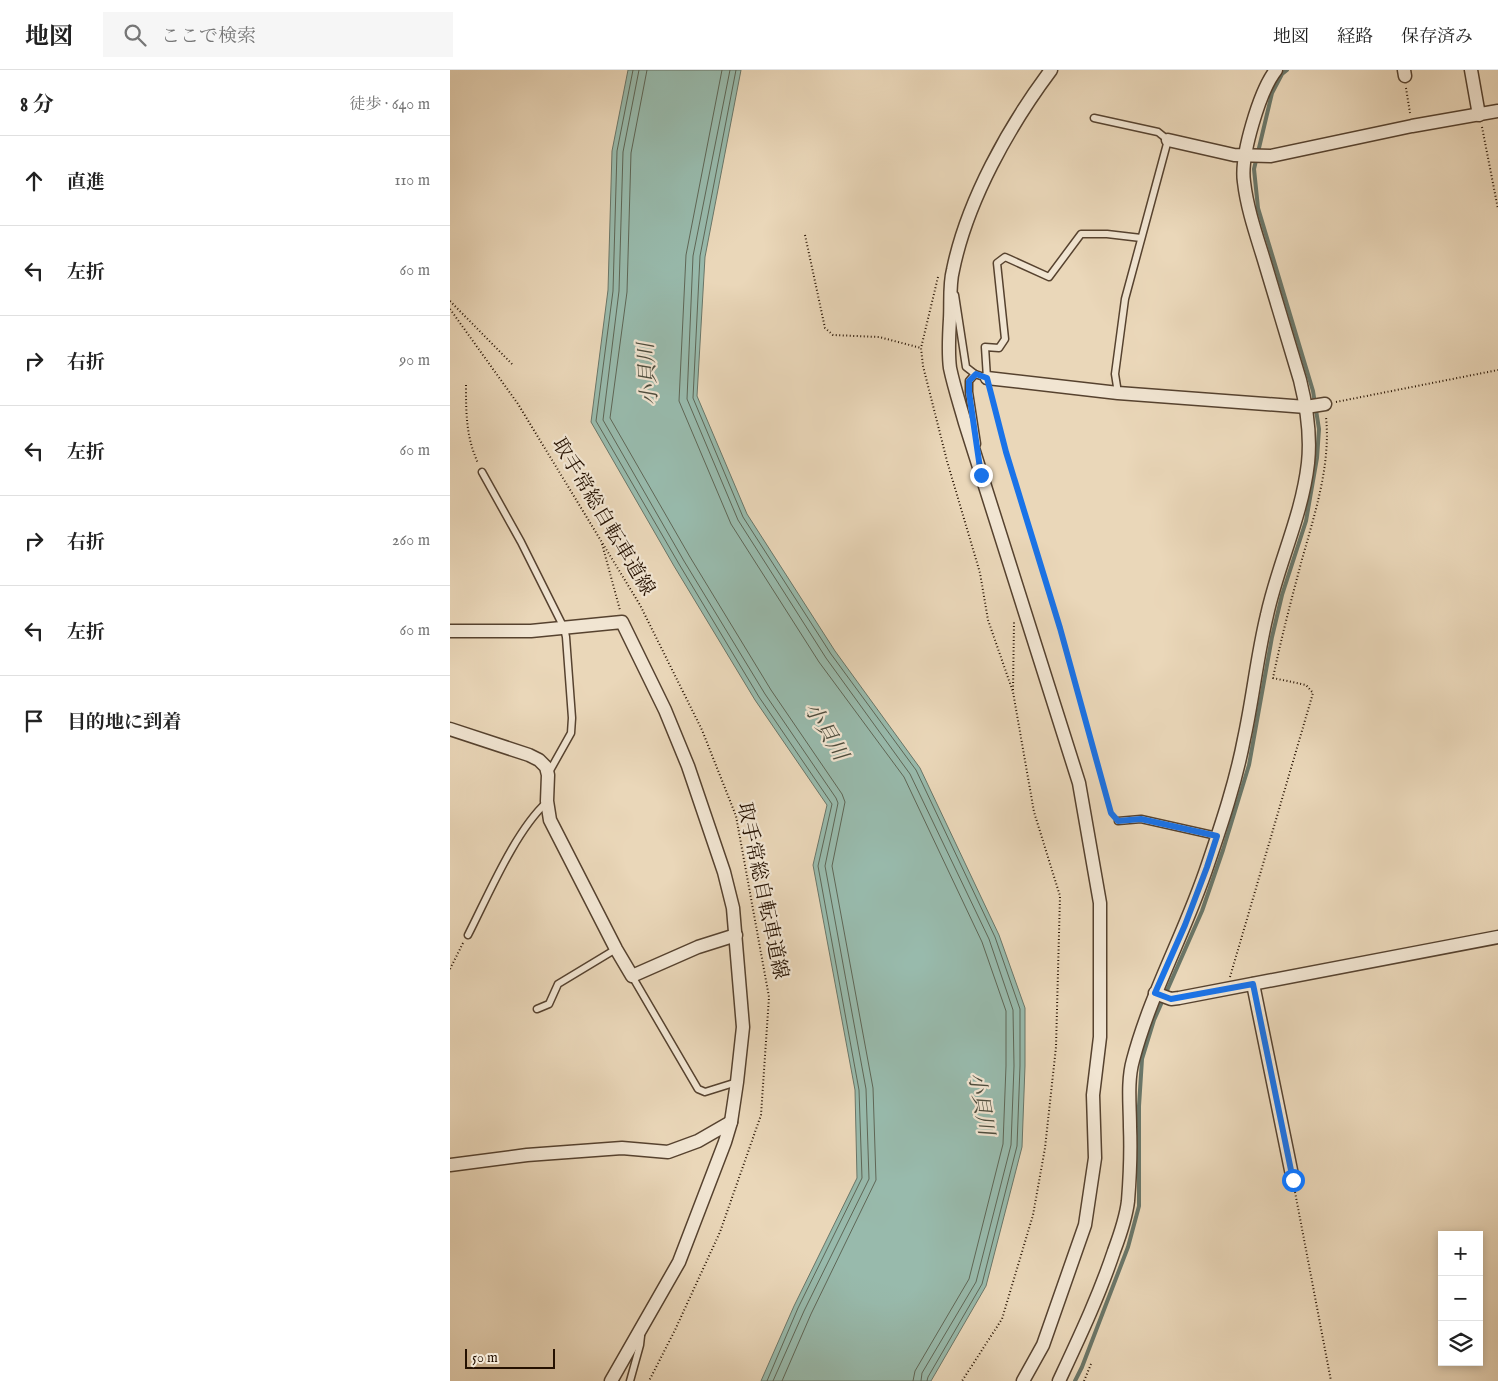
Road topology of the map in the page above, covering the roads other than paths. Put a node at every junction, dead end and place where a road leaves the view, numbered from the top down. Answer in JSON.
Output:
{"nodes":[{"id":1,"x":1051,"y":70,"type":"edge"},
{"id":2,"x":1276,"y":70,"type":"edge"},
{"id":3,"x":1471,"y":70,"type":"edge"},
{"id":4,"x":1498,"y":111,"type":"edge"},
{"id":5,"x":1479,"y":115,"type":"junction"},
{"id":6,"x":1094,"y":118,"type":"dead end"},
{"id":7,"x":1168,"y":140,"type":"junction"},
{"id":8,"x":1253,"y":155,"type":"junction"},
{"id":9,"x":1141,"y":238,"type":"junction"},
{"id":10,"x":953,"y":268,"type":"junction"},
{"id":11,"x":981,"y":376,"type":"junction"},
{"id":12,"x":1118,"y":393,"type":"junction"},
{"id":13,"x":1317,"y":405,"type":"junction"},
{"id":14,"x":482,"y":472,"type":"road end"},
{"id":15,"x":981,"y":475,"type":"junction"},
{"id":16,"x":564,"y":628,"type":"junction"},
{"id":17,"x":450,"y":631,"type":"edge"},
{"id":18,"x":450,"y":728,"type":"edge"},
{"id":19,"x":548,"y":775,"type":"junction"},
{"id":20,"x":548,"y":801,"type":"junction"},
{"id":21,"x":1118,"y":821,"type":"road end"},
{"id":22,"x":1217,"y":836,"type":"junction"},
{"id":23,"x":468,"y":935,"type":"road end"},
{"id":24,"x":736,"y":935,"type":"junction"},
{"id":25,"x":1498,"y":937,"type":"edge"},
{"id":26,"x":616,"y":949,"type":"junction"},
{"id":27,"x":632,"y":976,"type":"junction"},
{"id":28,"x":1253,"y":984,"type":"junction"},
{"id":29,"x":1155,"y":993,"type":"junction"},
{"id":30,"x":537,"y":1009,"type":"dead end"},
{"id":31,"x":737,"y":1082,"type":"junction"},
{"id":32,"x":731,"y":1122,"type":"junction"},
{"id":33,"x":450,"y":1165,"type":"edge"},
{"id":34,"x":1293,"y":1180,"type":"road end"},
{"id":35,"x":641,"y":1330,"type":"junction"},
{"id":36,"x":611,"y":1381,"type":"edge"},
{"id":37,"x":630,"y":1381,"type":"edge"},
{"id":38,"x":1024,"y":1381,"type":"edge"},
{"id":39,"x":1059,"y":1381,"type":"edge"}],
"edges":[{"from":1,"to":10,"type":"street"},
{"from":2,"to":8,"type":"street"},
{"from":3,"to":5,"type":"street"},
{"from":4,"to":5,"type":"street"},
{"from":5,"to":8,"type":"street"},
{"from":6,"to":7,"type":"lane"},
{"from":7,"to":8,"type":"street"},
{"from":7,"to":9,"type":"lane"},
{"from":8,"to":13,"type":"street"},
{"from":9,"to":11,"type":"lane"},
{"from":9,"to":12,"type":"lane"},
{"from":10,"to":11,"type":"lane"},
{"from":10,"to":15,"type":"street"},
{"from":11,"to":12,"type":"street"},
{"from":11,"to":15,"type":"lane"},
{"from":12,"to":13,"type":"street"},
{"from":13,"to":22,"type":"street"},
{"from":14,"to":16,"type":"lane"},
{"from":15,"to":38,"type":"street"},
{"from":16,"to":17,"type":"street"},
{"from":16,"to":19,"type":"lane"},
{"from":16,"to":24,"type":"street"},
{"from":18,"to":19,"type":"street"},
{"from":19,"to":20,"type":"street"},
{"from":20,"to":23,"type":"lane"},
{"from":20,"to":26,"type":"street"},
{"from":21,"to":22,"type":"lane"},
{"from":22,"to":29,"type":"street"},
{"from":24,"to":27,"type":"street"},
{"from":24,"to":31,"type":"street"},
{"from":25,"to":28,"type":"street"},
{"from":26,"to":27,"type":"street"},
{"from":26,"to":30,"type":"lane"},
{"from":27,"to":31,"type":"lane"},
{"from":28,"to":29,"type":"street"},
{"from":28,"to":34,"type":"street"},
{"from":29,"to":39,"type":"street"},
{"from":31,"to":32,"type":"street"},
{"from":32,"to":33,"type":"street"},
{"from":32,"to":35,"type":"street"},
{"from":35,"to":36,"type":"street"},
{"from":35,"to":37,"type":"lane"}]}
